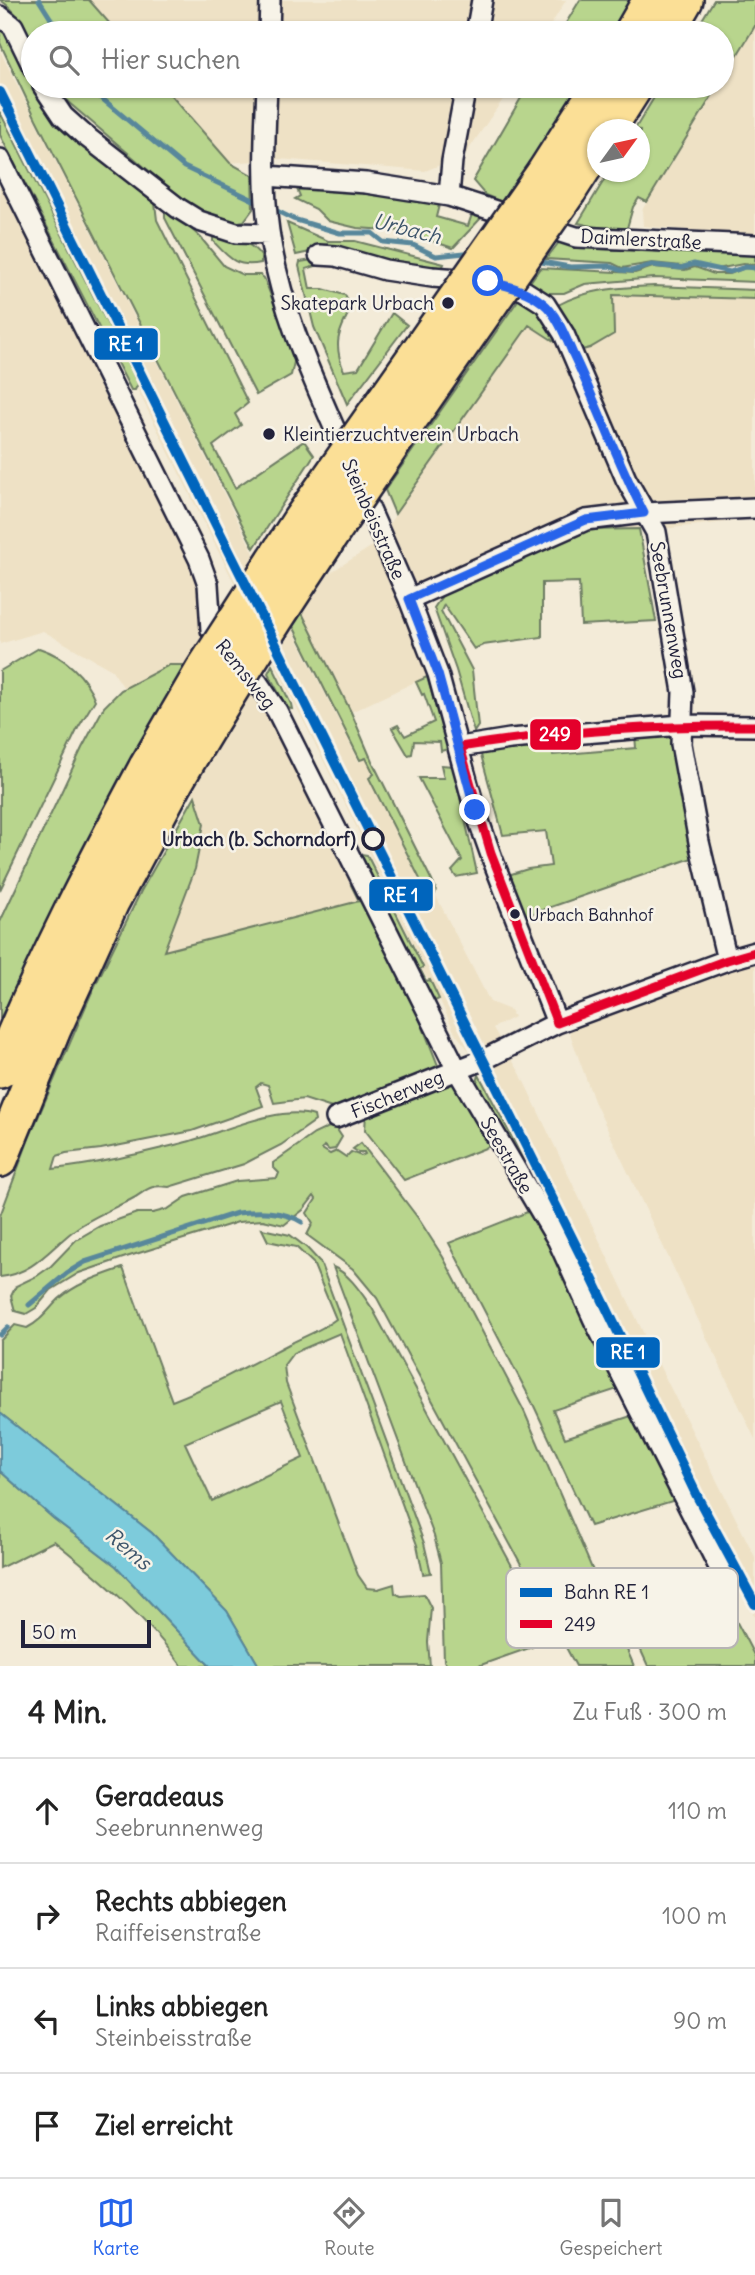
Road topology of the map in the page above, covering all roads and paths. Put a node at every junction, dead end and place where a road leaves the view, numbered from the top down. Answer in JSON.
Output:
{"nodes":[{"id":1,"x":270,"y":0,"type":"edge"},
{"id":2,"x":482,"y":0,"type":"edge"},
{"id":3,"x":651,"y":0,"type":"edge"},
{"id":4,"x":685,"y":0,"type":"edge"},
{"id":5,"x":0,"y":16,"type":"edge"},
{"id":6,"x":269,"y":21,"type":"edge"},
{"id":7,"x":478,"y":21,"type":"edge"},
{"id":8,"x":639,"y":21,"type":"edge"},
{"id":9,"x":673,"y":21,"type":"edge"},
{"id":10,"x":21,"y":42,"type":"edge"},
{"id":11,"x":51,"y":98,"type":"edge"},
{"id":12,"x":267,"y":98,"type":"edge"},
{"id":13,"x":464,"y":98,"type":"edge"},
{"id":14,"x":595,"y":98,"type":"edge"},
{"id":15,"x":627,"y":98,"type":"edge"},
{"id":16,"x":614,"y":119,"type":"edge"},
{"id":17,"x":587,"y":154,"type":"edge"},
{"id":18,"x":3,"y":170,"type":"edge"},
{"id":19,"x":557,"y":181,"type":"junction"},
{"id":20,"x":266,"y":182,"type":"junction"},
{"id":21,"x":449,"y":196,"type":"junction"},
{"id":22,"x":269,"y":229,"type":"junction"},
{"id":23,"x":755,"y":245,"type":"edge"},
{"id":24,"x":319,"y":255,"type":"dead end"},
{"id":25,"x":755,"y":508,"type":"edge"},
{"id":26,"x":644,"y":513,"type":"junction"},
{"id":27,"x":409,"y":599,"type":"junction"},
{"id":28,"x":682,"y":725,"type":"junction"},
{"id":29,"x":755,"y":726,"type":"edge"},
{"id":30,"x":460,"y":747,"type":"junction"},
{"id":31,"x":161,"y":774,"type":"junction"},
{"id":32,"x":755,"y":952,"type":"edge"},
{"id":33,"x":727,"y":960,"type":"junction"},
{"id":34,"x":557,"y":1023,"type":"junction"},
{"id":35,"x":0,"y":1070,"type":"edge"},
{"id":36,"x":457,"y":1070,"type":"junction"},
{"id":37,"x":336,"y":1118,"type":"dead end"},
{"id":38,"x":0,"y":1159,"type":"edge"},
{"id":39,"x":718,"y":1568,"type":"edge"}],
"edges":[{"from":1,"to":6,"type":"street"},
{"from":2,"to":7,"type":"street"},
{"from":3,"to":8,"type":"highway"},
{"from":4,"to":9,"type":"highway"},
{"from":5,"to":10,"type":"street"},
{"from":11,"to":22,"type":"street"},
{"from":12,"to":20,"type":"street","name":"Steinbeisstraße"},
{"from":13,"to":21,"type":"street"},
{"from":14,"to":19,"type":"highway"},
{"from":15,"to":16,"type":"highway"},
{"from":17,"to":19,"type":"highway"},
{"from":18,"to":36,"type":"street","name":"Remsweg"},
{"from":19,"to":31,"type":"highway","bridge":true},
{"from":20,"to":21,"type":"street"},
{"from":20,"to":22,"type":"street","name":"Steinbeisstraße"},
{"from":21,"to":23,"type":"street","name":"Daimlerstraße"},
{"from":22,"to":27,"type":"street","name":"Steinbeisstraße"},
{"from":24,"to":26,"type":"street","name":"Seebrunnenweg"},
{"from":25,"to":26,"type":"street"},
{"from":26,"to":27,"type":"street"},
{"from":26,"to":28,"type":"street","name":"Seebrunnenweg"},
{"from":27,"to":30,"type":"street","name":"Steinbeisstraße"},
{"from":28,"to":29,"type":"street"},
{"from":28,"to":30,"type":"street"},
{"from":28,"to":33,"type":"street","name":"Seebrunnenweg"},
{"from":30,"to":34,"type":"street","name":"Steinbeisstraße"},
{"from":31,"to":35,"type":"highway"},
{"from":31,"to":38,"type":"highway"},
{"from":32,"to":33,"type":"street","name":"Fischerweg"},
{"from":33,"to":34,"type":"street","name":"Fischerweg"},
{"from":34,"to":36,"type":"street","name":"Fischerweg"},
{"from":36,"to":37,"type":"street","name":"Fischerweg"},
{"from":36,"to":39,"type":"street","name":"Seestraße"}]}
